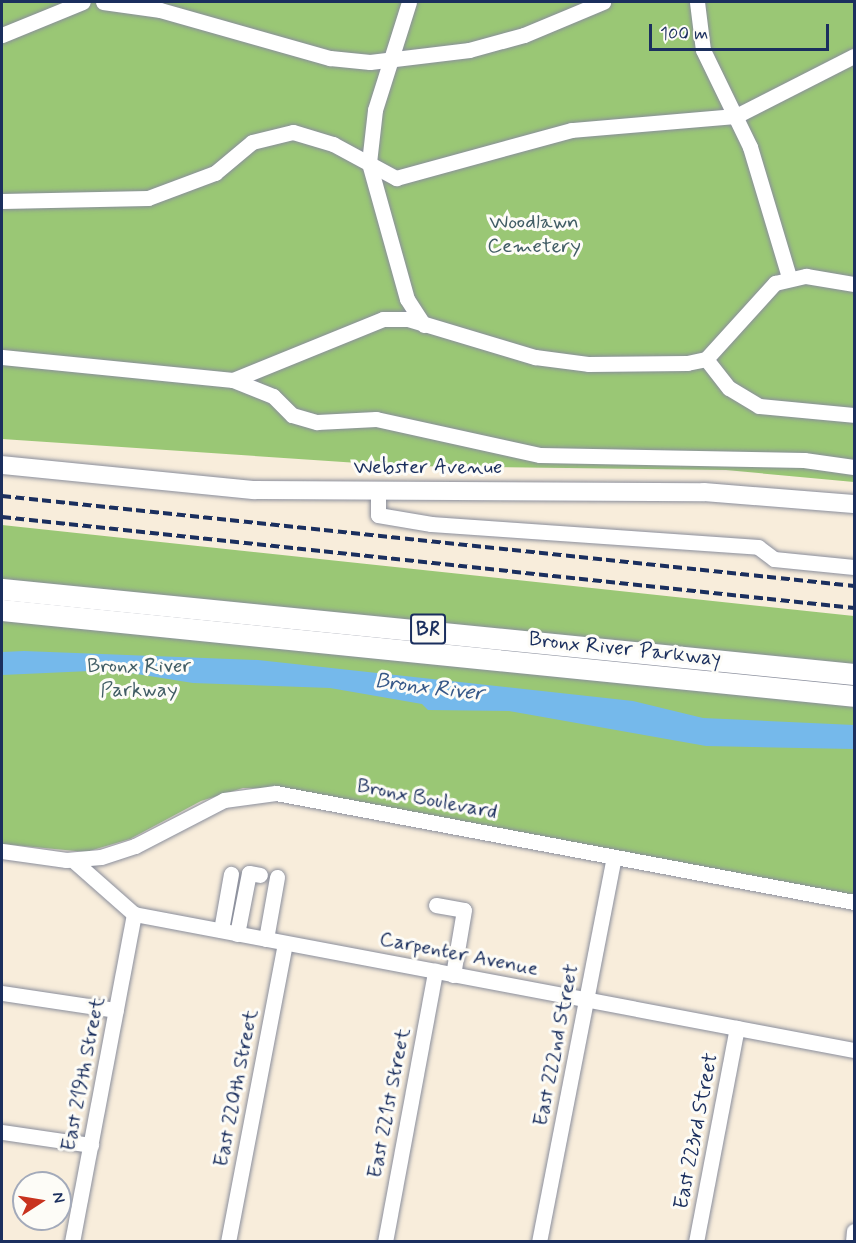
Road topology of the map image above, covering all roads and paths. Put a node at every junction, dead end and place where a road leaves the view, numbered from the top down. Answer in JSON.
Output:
{"nodes":[{"id":1,"x":83,"y":2,"type":"edge"},
{"id":2,"x":103,"y":2,"type":"edge"},
{"id":3,"x":409,"y":2,"type":"edge"},
{"id":4,"x":603,"y":2,"type":"edge"},
{"id":5,"x":697,"y":2,"type":"edge"},
{"id":6,"x":2,"y":35,"type":"edge"},
{"id":7,"x":855,"y":56,"type":"edge"},
{"id":8,"x":393,"y":60,"type":"junction"},
{"id":9,"x":736,"y":116,"type":"junction"},
{"id":10,"x":369,"y":163,"type":"junction"},
{"id":11,"x":2,"y":201,"type":"edge"},
{"id":12,"x":789,"y":277,"type":"junction"},
{"id":13,"x":855,"y":284,"type":"edge"},
{"id":14,"x":424,"y":325,"type":"junction"},
{"id":15,"x":2,"y":357,"type":"edge"},
{"id":16,"x":706,"y":359,"type":"junction"},
{"id":17,"x":233,"y":380,"type":"junction"},
{"id":18,"x":855,"y":415,"type":"edge"},
{"id":19,"x":2,"y":465,"type":"edge"},
{"id":20,"x":855,"y":467,"type":"edge"},
{"id":21,"x":378,"y":489,"type":"junction"},
{"id":22,"x":855,"y":504,"type":"edge"},
{"id":23,"x":855,"y":567,"type":"edge"},
{"id":24,"x":2,"y":589,"type":"edge"},
{"id":25,"x":2,"y":610,"type":"edge"},
{"id":26,"x":855,"y":674,"type":"edge"},
{"id":27,"x":855,"y":696,"type":"edge"},
{"id":28,"x":2,"y":851,"type":"edge"},
{"id":29,"x":614,"y":857,"type":"junction"},
{"id":30,"x":74,"y":861,"type":"junction"},
{"id":31,"x":231,"y":874,"type":"dead end"},
{"id":32,"x":855,"y":902,"type":"edge"},
{"id":33,"x":436,"y":905,"type":"dead end"},
{"id":34,"x":134,"y":914,"type":"junction"},
{"id":35,"x":221,"y":930,"type":"junction"},
{"id":36,"x":237,"y":933,"type":"junction"},
{"id":37,"x":266,"y":939,"type":"junction"},
{"id":38,"x":285,"y":942,"type":"junction"},
{"id":39,"x":435,"y":971,"type":"junction"},
{"id":40,"x":453,"y":975,"type":"junction"},
{"id":41,"x":2,"y":993,"type":"edge"},
{"id":42,"x":586,"y":999,"type":"junction"},
{"id":43,"x":116,"y":1011,"type":"junction"},
{"id":44,"x":737,"y":1028,"type":"junction"},
{"id":45,"x":855,"y":1050,"type":"edge"},
{"id":46,"x":2,"y":1132,"type":"edge"},
{"id":47,"x":91,"y":1145,"type":"junction"},
{"id":48,"x":855,"y":1231,"type":"edge"},
{"id":49,"x":72,"y":1242,"type":"edge"},
{"id":50,"x":228,"y":1242,"type":"edge"},
{"id":51,"x":385,"y":1242,"type":"edge"},
{"id":52,"x":539,"y":1242,"type":"edge"},
{"id":53,"x":696,"y":1242,"type":"edge"},
{"id":54,"x":853,"y":1242,"type":"edge"}],
"edges":[{"from":1,"to":6,"type":"street"},
{"from":2,"to":8,"type":"street"},
{"from":3,"to":8,"type":"street"},
{"from":4,"to":8,"type":"street"},
{"from":5,"to":9,"type":"street"},
{"from":7,"to":9,"type":"street"},
{"from":8,"to":10,"type":"street"},
{"from":9,"to":10,"type":"street"},
{"from":9,"to":12,"type":"street"},
{"from":10,"to":11,"type":"street"},
{"from":10,"to":14,"type":"street"},
{"from":12,"to":13,"type":"street"},
{"from":12,"to":16,"type":"street"},
{"from":14,"to":16,"type":"street"},
{"from":14,"to":17,"type":"street"},
{"from":15,"to":17,"type":"street"},
{"from":16,"to":18,"type":"street"},
{"from":17,"to":20,"type":"street"},
{"from":19,"to":21,"type":"main road","name":"Webster Avenue"},
{"from":21,"to":22,"type":"main road","name":"Webster Avenue"},
{"from":21,"to":23,"type":"street"},
{"from":24,"to":26,"type":"highway","name":"Bronx River Parkway","number":"BR"},
{"from":25,"to":27,"type":"highway","name":"Bronx River Parkway","number":"BR"},
{"from":28,"to":30,"type":"street","name":"Bronx Boulevard"},
{"from":29,"to":30,"type":"street","name":"Bronx Boulevard"},
{"from":29,"to":32,"type":"street","name":"Bronx Boulevard"},
{"from":29,"to":42,"type":"street","name":"East 222nd Street"},
{"from":30,"to":34,"type":"street"},
{"from":31,"to":35,"type":"street"},
{"from":33,"to":40,"type":"street"},
{"from":34,"to":35,"type":"street","name":"Carpenter Avenue"},
{"from":34,"to":43,"type":"street","name":"East 219th Street"},
{"from":35,"to":36,"type":"street","name":"Carpenter Avenue"},
{"from":36,"to":37,"type":"street","name":"Carpenter Avenue"},
{"from":36,"to":37,"type":"street"},
{"from":37,"to":38,"type":"street","name":"Carpenter Avenue"},
{"from":38,"to":39,"type":"street","name":"Carpenter Avenue"},
{"from":38,"to":50,"type":"street","name":"East 220th Street"},
{"from":39,"to":40,"type":"street","name":"Carpenter Avenue"},
{"from":39,"to":51,"type":"street","name":"East 221st Street"},
{"from":40,"to":42,"type":"street","name":"Carpenter Avenue"},
{"from":41,"to":43,"type":"street"},
{"from":42,"to":44,"type":"street","name":"Carpenter Avenue"},
{"from":42,"to":52,"type":"street","name":"East 222nd Street"},
{"from":43,"to":47,"type":"street","name":"East 219th Street"},
{"from":44,"to":45,"type":"street","name":"Carpenter Avenue"},
{"from":44,"to":53,"type":"street","name":"East 223rd Street"},
{"from":46,"to":47,"type":"street"},
{"from":47,"to":49,"type":"street","name":"East 219th Street"},
{"from":48,"to":54,"type":"street"}]}
